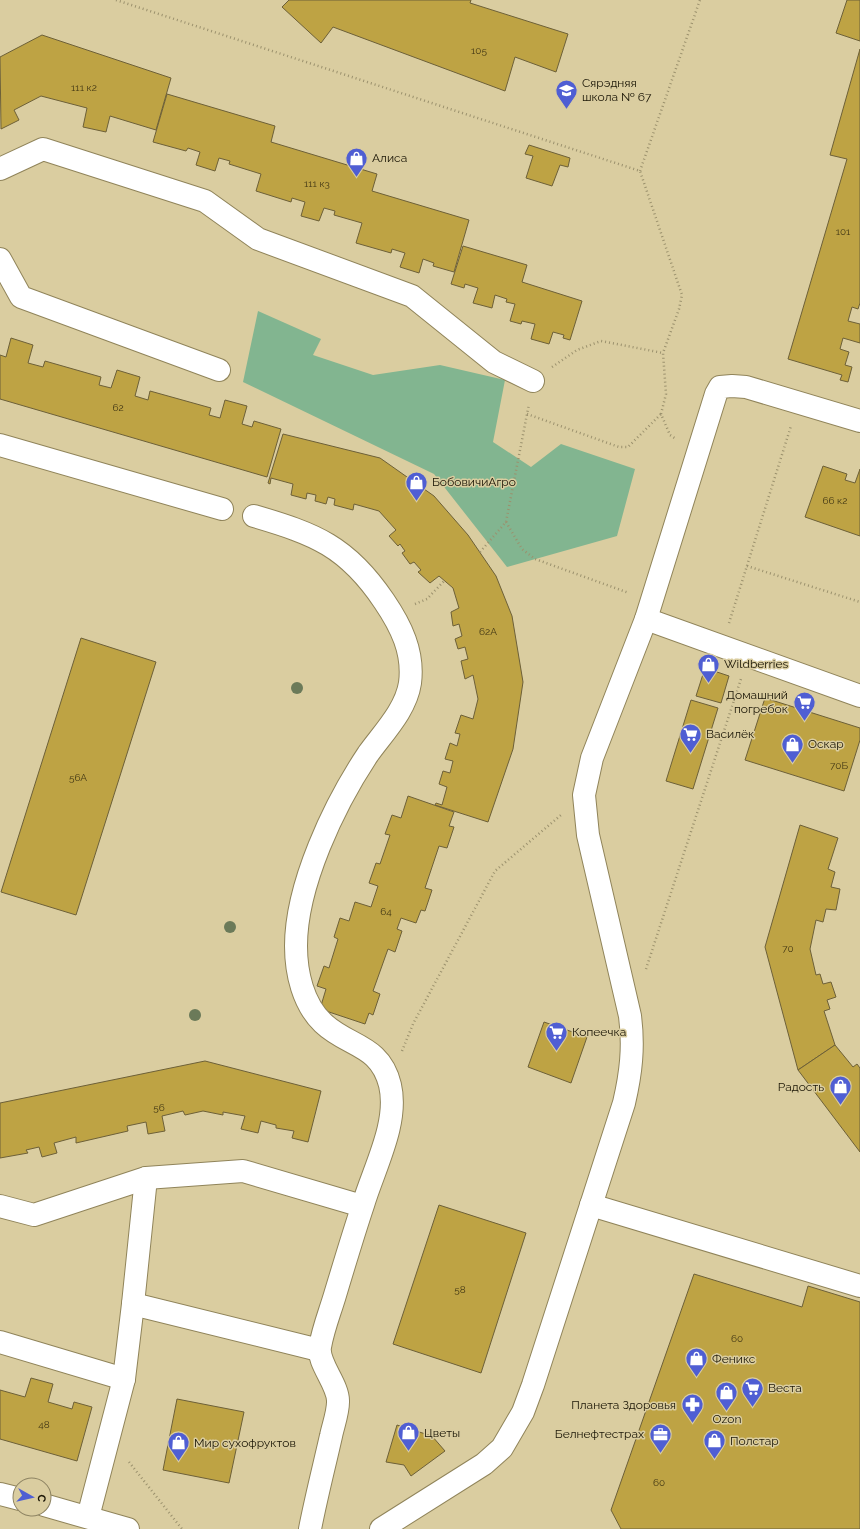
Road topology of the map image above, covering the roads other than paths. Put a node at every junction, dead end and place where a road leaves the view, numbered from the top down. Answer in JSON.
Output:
{"nodes":[{"id":1,"x":0,"y":169,"type":"edge"},
{"id":2,"x":0,"y":259,"type":"edge"},
{"id":3,"x":219,"y":370,"type":"dead end"},
{"id":4,"x":533,"y":381,"type":"road end"},
{"id":5,"x":860,"y":421,"type":"edge"},
{"id":6,"x":0,"y":445,"type":"edge"},
{"id":7,"x":222,"y":509,"type":"dead end"},
{"id":8,"x":254,"y":516,"type":"dead end"},
{"id":9,"x":649,"y":610,"type":"junction"},
{"id":10,"x":860,"y":696,"type":"edge"},
{"id":11,"x":146,"y":1178,"type":"junction"},
{"id":12,"x":591,"y":1205,"type":"junction"},
{"id":13,"x":0,"y":1206,"type":"edge"},
{"id":14,"x":362,"y":1206,"type":"junction"},
{"id":15,"x":860,"y":1286,"type":"edge"},
{"id":16,"x":133,"y":1304,"type":"junction"},
{"id":17,"x":0,"y":1342,"type":"edge"},
{"id":18,"x":319,"y":1350,"type":"junction"},
{"id":19,"x":124,"y":1379,"type":"junction"},
{"id":20,"x":0,"y":1494,"type":"edge"},
{"id":21,"x":12,"y":1497,"type":"edge"},
{"id":22,"x":52,"y":1507,"type":"edge"},
{"id":23,"x":88,"y":1517,"type":"junction"},
{"id":24,"x":128,"y":1529,"type":"edge"},
{"id":25,"x":310,"y":1529,"type":"edge"},
{"id":26,"x":381,"y":1529,"type":"edge"}],
"edges":[{"from":1,"to":4,"type":"lane"},
{"from":2,"to":3,"type":"lane"},
{"from":5,"to":9,"type":"lane"},
{"from":6,"to":7,"type":"lane"},
{"from":8,"to":14,"type":"lane"},
{"from":9,"to":10,"type":"lane"},
{"from":9,"to":12,"type":"lane"},
{"from":11,"to":13,"type":"lane"},
{"from":11,"to":14,"type":"lane"},
{"from":11,"to":16,"type":"lane"},
{"from":12,"to":15,"type":"lane"},
{"from":12,"to":26,"type":"lane"},
{"from":14,"to":18,"type":"lane"},
{"from":16,"to":18,"type":"lane"},
{"from":16,"to":19,"type":"lane"},
{"from":17,"to":19,"type":"lane"},
{"from":18,"to":25,"type":"lane"},
{"from":19,"to":23,"type":"lane"},
{"from":20,"to":21,"type":"lane"},
{"from":22,"to":23,"type":"lane"},
{"from":23,"to":24,"type":"lane"}]}
